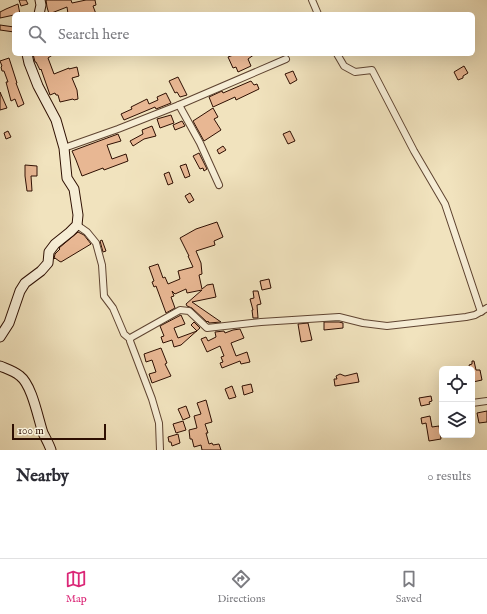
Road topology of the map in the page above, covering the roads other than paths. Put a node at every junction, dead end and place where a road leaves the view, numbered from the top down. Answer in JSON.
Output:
{"nodes":[{"id":1,"x":40,"y":0,"type":"edge"},
{"id":2,"x":312,"y":0,"type":"edge"},
{"id":3,"x":39,"y":12,"type":"edge"},
{"id":4,"x":317,"y":12,"type":"edge"},
{"id":5,"x":28,"y":56,"type":"edge"},
{"id":6,"x":338,"y":56,"type":"edge"},
{"id":7,"x":286,"y":60,"type":"dead end"},
{"id":8,"x":179,"y":105,"type":"junction"},
{"id":9,"x":64,"y":148,"type":"junction"},
{"id":10,"x":219,"y":185,"type":"dead end"},
{"id":11,"x":77,"y":224,"type":"junction"},
{"id":12,"x":487,"y":308,"type":"edge"},
{"id":13,"x":481,"y":312,"type":"junction"},
{"id":14,"x":0,"y":337,"type":"edge"},
{"id":15,"x":130,"y":339,"type":"junction"},
{"id":16,"x":0,"y":366,"type":"edge"},
{"id":17,"x":487,"y":400,"type":"edge"},
{"id":18,"x":475,"y":402,"type":"edge"},
{"id":19,"x":51,"y":450,"type":"edge"},
{"id":20,"x":160,"y":450,"type":"edge"}],
"edges":[{"from":1,"to":3,"type":"street"},
{"from":2,"to":4,"type":"street"},
{"from":5,"to":9,"type":"street"},
{"from":6,"to":13,"type":"street"},
{"from":7,"to":8,"type":"street"},
{"from":8,"to":9,"type":"street"},
{"from":8,"to":10,"type":"street"},
{"from":9,"to":11,"type":"street"},
{"from":11,"to":14,"type":"street"},
{"from":11,"to":15,"type":"street"},
{"from":12,"to":13,"type":"street"},
{"from":13,"to":15,"type":"street"},
{"from":15,"to":20,"type":"street"},
{"from":16,"to":19,"type":"street"},
{"from":17,"to":18,"type":"street"}]}
